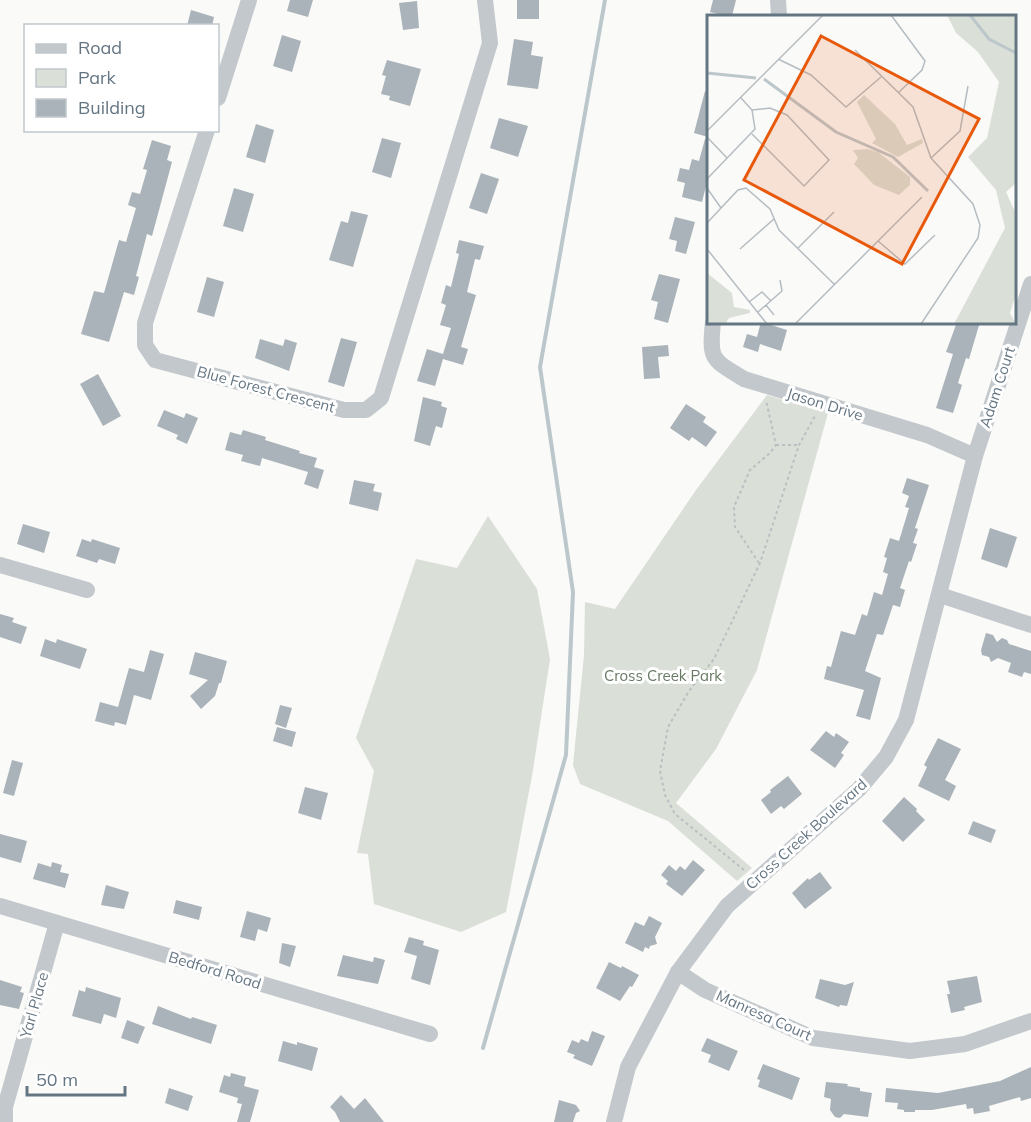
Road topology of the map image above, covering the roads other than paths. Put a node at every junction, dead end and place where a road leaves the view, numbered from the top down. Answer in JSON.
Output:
{"nodes":[{"id":1,"x":249,"y":0,"type":"edge"},
{"id":2,"x":485,"y":0,"type":"edge"},
{"id":3,"x":778,"y":0,"type":"edge"},
{"id":4,"x":779,"y":15,"type":"edge"},
{"id":5,"x":219,"y":95,"type":"edge"},
{"id":6,"x":206,"y":132,"type":"edge"},
{"id":7,"x":1031,"y":284,"type":"edge"},
{"id":8,"x":713,"y":324,"type":"edge"},
{"id":9,"x":975,"y":456,"type":"junction"},
{"id":10,"x":0,"y":565,"type":"edge"},
{"id":11,"x":87,"y":590,"type":"dead end"},
{"id":12,"x":940,"y":595,"type":"junction"},
{"id":13,"x":1031,"y":625,"type":"edge"},
{"id":14,"x":0,"y":906,"type":"edge"},
{"id":15,"x":57,"y":923,"type":"junction"},
{"id":16,"x":678,"y":972,"type":"junction"},
{"id":17,"x":1031,"y":1021,"type":"edge"},
{"id":18,"x":430,"y":1034,"type":"dead end"},
{"id":19,"x":5,"y":1122,"type":"edge"},
{"id":20,"x":614,"y":1122,"type":"edge"}],
"edges":[{"from":1,"to":5,"type":"street"},
{"from":2,"to":6,"type":"street","name":"Blue Forest Crescent"},
{"from":3,"to":4,"type":"street"},
{"from":7,"to":9,"type":"street","name":"Adam Court"},
{"from":8,"to":9,"type":"street","name":"Jason Drive"},
{"from":9,"to":12,"type":"street","name":"Cross Creek Boulevard"},
{"from":10,"to":11,"type":"street"},
{"from":12,"to":13,"type":"street"},
{"from":12,"to":16,"type":"street","name":"Cross Creek Boulevard"},
{"from":14,"to":15,"type":"street","name":"Bedford Road"},
{"from":15,"to":18,"type":"street","name":"Bedford Road"},
{"from":15,"to":19,"type":"street","name":"Yarl Place"},
{"from":16,"to":17,"type":"street","name":"Manresa Court"},
{"from":16,"to":20,"type":"street","name":"Cross Creek Boulevard"}]}
